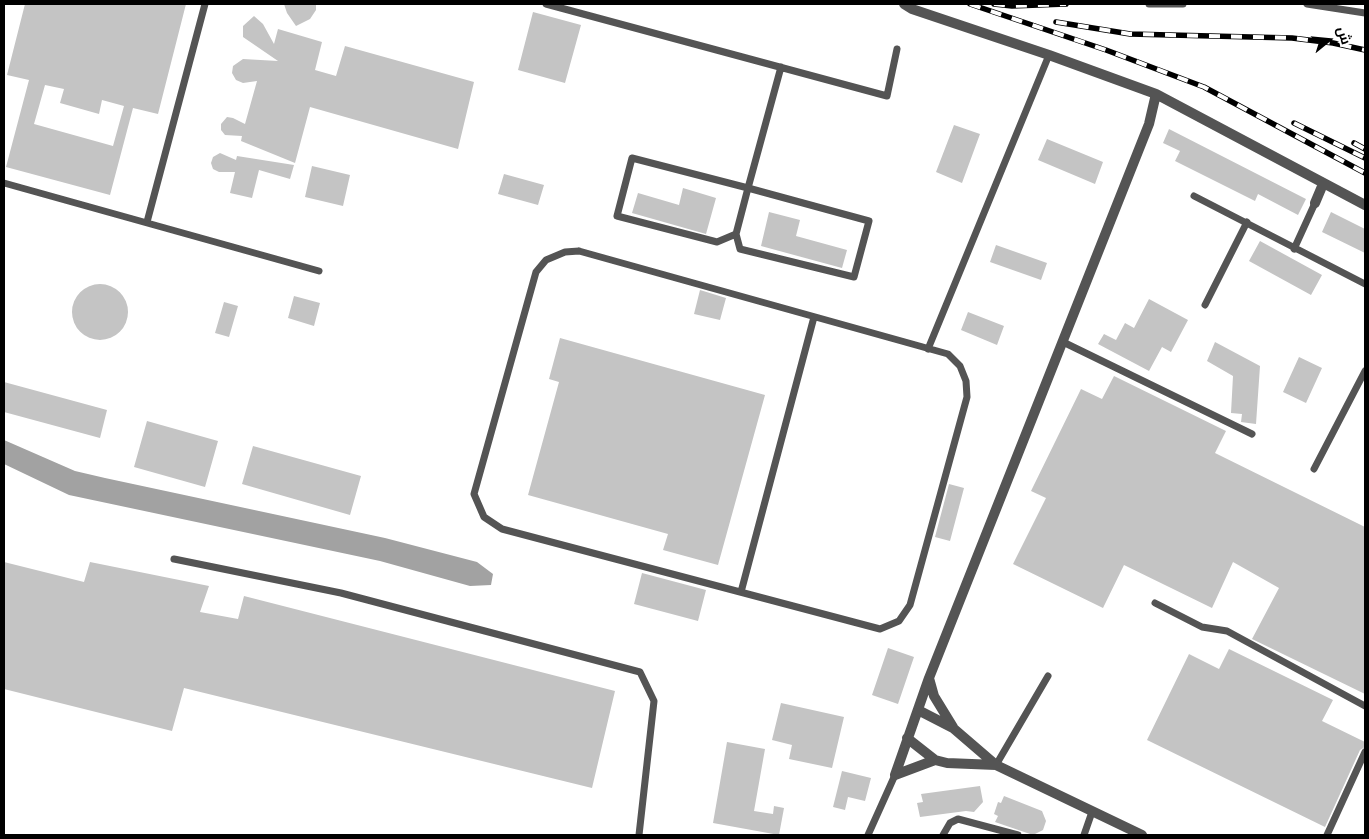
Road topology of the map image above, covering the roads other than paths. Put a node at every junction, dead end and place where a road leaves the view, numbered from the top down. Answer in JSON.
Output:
{"nodes":[{"id":1,"x":205,"y":4,"type":"edge"},
{"id":2,"x":546,"y":4,"type":"edge"},
{"id":3,"x":904,"y":4,"type":"edge"},
{"id":4,"x":1149,"y":4,"type":"edge"},
{"id":5,"x":1182,"y":4,"type":"edge"},
{"id":6,"x":1307,"y":4,"type":"edge"},
{"id":7,"x":1365,"y":12,"type":"edge"},
{"id":8,"x":897,"y":49,"type":"dead end"},
{"id":9,"x":1049,"y":54,"type":"junction"},
{"id":10,"x":780,"y":67,"type":"junction"},
{"id":11,"x":1156,"y":94,"type":"junction"},
{"id":12,"x":4,"y":183,"type":"edge"},
{"id":13,"x":1323,"y":184,"type":"junction"},
{"id":14,"x":748,"y":188,"type":"junction"},
{"id":15,"x":1194,"y":196,"type":"dead end"},
{"id":16,"x":1315,"y":203,"type":"joint"},
{"id":17,"x":1365,"y":204,"type":"edge"},
{"id":18,"x":147,"y":222,"type":"junction"},
{"id":19,"x":1247,"y":222,"type":"junction"},
{"id":20,"x":736,"y":234,"type":"junction"},
{"id":21,"x":1294,"y":249,"type":"junction"},
{"id":22,"x":319,"y":271,"type":"dead end"},
{"id":23,"x":1365,"y":284,"type":"edge"},
{"id":24,"x":1205,"y":305,"type":"dead end"},
{"id":25,"x":814,"y":317,"type":"junction"},
{"id":26,"x":1064,"y":342,"type":"junction"},
{"id":27,"x":928,"y":349,"type":"junction"},
{"id":28,"x":1365,"y":371,"type":"edge"},
{"id":29,"x":1252,"y":434,"type":"dead end"},
{"id":30,"x":1314,"y":469,"type":"dead end"},
{"id":31,"x":174,"y":559,"type":"dead end"},
{"id":32,"x":741,"y":592,"type":"junction"},
{"id":33,"x":1155,"y":603,"type":"dead end"},
{"id":34,"x":1048,"y":676,"type":"dead end"},
{"id":35,"x":929,"y":678,"type":"junction"},
{"id":36,"x":1365,"y":706,"type":"edge"},
{"id":37,"x":918,"y":710,"type":"junction"},
{"id":38,"x":953,"y":728,"type":"junction"},
{"id":39,"x":907,"y":738,"type":"junction"},
{"id":40,"x":1365,"y":752,"type":"edge"},
{"id":41,"x":935,"y":760,"type":"junction"},
{"id":42,"x":996,"y":765,"type":"junction"},
{"id":43,"x":895,"y":775,"type":"junction"},
{"id":44,"x":1092,"y":812,"type":"junction"},
{"id":45,"x":997,"y":832,"type":"edge"},
{"id":46,"x":639,"y":835,"type":"edge"},
{"id":47,"x":868,"y":835,"type":"edge"},
{"id":48,"x":942,"y":835,"type":"edge"},
{"id":49,"x":1018,"y":835,"type":"edge"},
{"id":50,"x":1084,"y":835,"type":"edge"},
{"id":51,"x":1142,"y":835,"type":"edge"},
{"id":52,"x":1327,"y":835,"type":"edge"}],
"edges":[{"from":1,"to":18,"type":"lane"},
{"from":2,"to":10,"type":"lane"},
{"from":3,"to":9,"type":"street"},
{"from":4,"to":5,"type":"lane"},
{"from":6,"to":7,"type":"lane"},
{"from":8,"to":10,"type":"lane"},
{"from":9,"to":11,"type":"street"},
{"from":9,"to":27,"type":"lane"},
{"from":10,"to":14,"type":"lane"},
{"from":11,"to":13,"type":"street"},
{"from":11,"to":26,"type":"street"},
{"from":12,"to":18,"type":"lane"},
{"from":13,"to":16,"type":"street"},
{"from":13,"to":17,"type":"street"},
{"from":14,"to":20,"type":"lane"},
{"from":14,"to":20,"type":"lane"},
{"from":14,"to":20,"type":"lane"},
{"from":15,"to":19,"type":"lane"},
{"from":16,"to":21,"type":"lane"},
{"from":18,"to":22,"type":"lane"},
{"from":19,"to":21,"type":"lane"},
{"from":19,"to":24,"type":"lane"},
{"from":21,"to":23,"type":"lane"},
{"from":25,"to":27,"type":"lane"},
{"from":25,"to":32,"type":"lane"},
{"from":25,"to":32,"type":"lane"},
{"from":26,"to":29,"type":"lane"},
{"from":26,"to":35,"type":"street"},
{"from":27,"to":32,"type":"lane"},
{"from":28,"to":30,"type":"lane"},
{"from":31,"to":46,"type":"lane"},
{"from":33,"to":36,"type":"lane"},
{"from":34,"to":42,"type":"lane"},
{"from":35,"to":37,"type":"street"},
{"from":35,"to":38,"type":"street"},
{"from":37,"to":38,"type":"street"},
{"from":37,"to":39,"type":"street"},
{"from":38,"to":42,"type":"street"},
{"from":39,"to":41,"type":"street"},
{"from":39,"to":43,"type":"street"},
{"from":40,"to":52,"type":"lane"},
{"from":41,"to":42,"type":"street"},
{"from":41,"to":43,"type":"street"},
{"from":42,"to":44,"type":"street"},
{"from":43,"to":47,"type":"lane"},
{"from":44,"to":50,"type":"lane"},
{"from":44,"to":51,"type":"street"},
{"from":45,"to":48,"type":"lane"},
{"from":45,"to":49,"type":"lane"}]}
